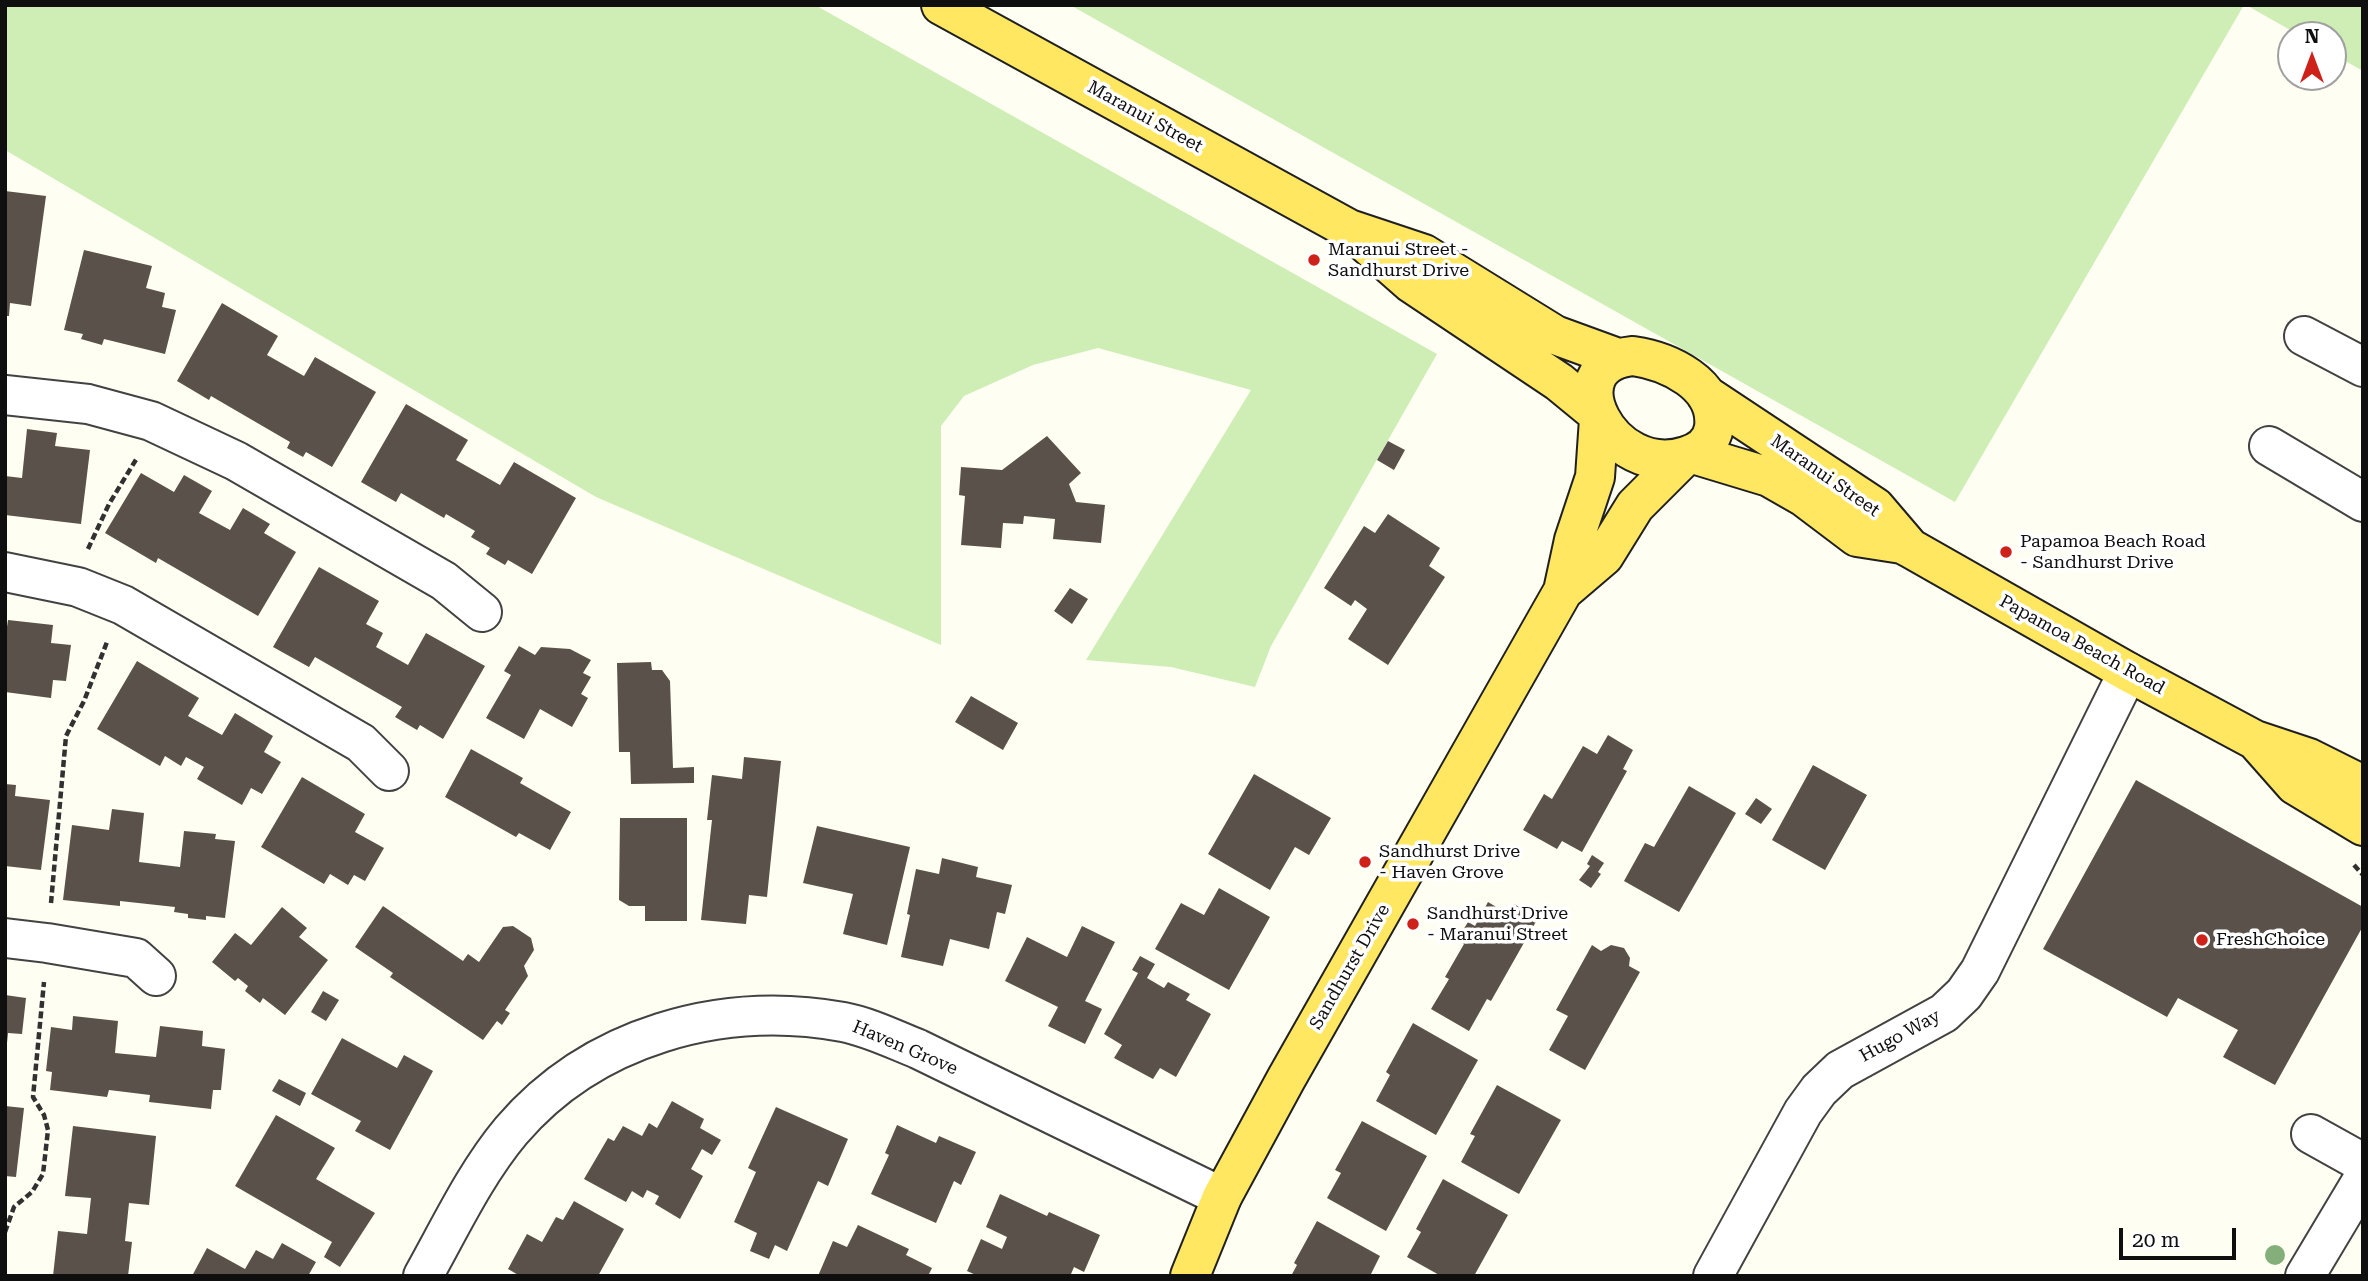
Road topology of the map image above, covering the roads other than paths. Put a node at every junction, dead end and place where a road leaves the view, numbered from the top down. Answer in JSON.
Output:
{"nodes":[{"id":1,"x":941,"y":5,"type":"edge"},
{"id":2,"x":1349,"y":229,"type":"junction"},
{"id":3,"x":2304,"y":336,"type":"dead end"},
{"id":4,"x":1618,"y":358,"type":"junction"},
{"id":5,"x":2363,"y":367,"type":"edge"},
{"id":6,"x":5,"y":395,"type":"edge"},
{"id":7,"x":1706,"y":395,"type":"junction"},
{"id":8,"x":1598,"y":417,"type":"junction"},
{"id":9,"x":2269,"y":446,"type":"dead end"},
{"id":10,"x":1689,"y":455,"type":"junction"},
{"id":11,"x":2363,"y":502,"type":"edge"},
{"id":12,"x":1910,"y":548,"type":"junction"},
{"id":13,"x":5,"y":572,"type":"edge"},
{"id":14,"x":1563,"y":591,"type":"junction"},
{"id":15,"x":482,"y":612,"type":"dead end"},
{"id":16,"x":2128,"y":672,"type":"junction"},
{"id":17,"x":2255,"y":740,"type":"junction"},
{"id":18,"x":388,"y":771,"type":"dead end"},
{"id":19,"x":2363,"y":785,"type":"edge"},
{"id":20,"x":2363,"y":826,"type":"edge"},
{"id":21,"x":5,"y":938,"type":"edge"},
{"id":22,"x":156,"y":976,"type":"dead end"},
{"id":23,"x":2311,"y":1134,"type":"dead end"},
{"id":24,"x":2363,"y":1163,"type":"edge"},
{"id":25,"x":2359,"y":1195,"type":"edge"},
{"id":26,"x":1222,"y":1197,"type":"junction"},
{"id":27,"x":423,"y":1276,"type":"edge"},
{"id":28,"x":1190,"y":1276,"type":"edge"},
{"id":29,"x":1713,"y":1276,"type":"edge"},
{"id":30,"x":2305,"y":1276,"type":"edge"}],
"edges":[{"from":1,"to":2,"type":"main road","name":"Maranui Street"},
{"from":2,"to":4,"type":"main road","name":"Maranui Street"},
{"from":2,"to":8,"type":"main road","name":"Maranui Street"},
{"from":3,"to":5,"type":"street"},
{"from":4,"to":7,"type":"main road"},
{"from":4,"to":8,"type":"main road"},
{"from":6,"to":15,"type":"street"},
{"from":7,"to":10,"type":"main road"},
{"from":7,"to":12,"type":"main road","name":"Maranui Street"},
{"from":8,"to":10,"type":"main road"},
{"from":8,"to":14,"type":"main road","name":"Sandhurst Drive"},
{"from":9,"to":11,"type":"street"},
{"from":10,"to":12,"type":"main road","name":"Maranui Street"},
{"from":10,"to":14,"type":"main road","name":"Sandhurst Drive"},
{"from":12,"to":16,"type":"main road","name":"Papamoa Beach Road"},
{"from":13,"to":18,"type":"street"},
{"from":14,"to":26,"type":"main road","name":"Sandhurst Drive"},
{"from":16,"to":17,"type":"main road","name":"Papamoa Beach Road"},
{"from":16,"to":29,"type":"street","name":"Hugo Way"},
{"from":17,"to":19,"type":"main road","name":"Papamoa Beach Road"},
{"from":17,"to":20,"type":"main road","name":"Papamoa Beach Road"},
{"from":21,"to":22,"type":"street"},
{"from":23,"to":24,"type":"street"},
{"from":25,"to":30,"type":"street"},
{"from":26,"to":27,"type":"street","name":"Haven Grove"},
{"from":26,"to":28,"type":"main road","name":"Sandhurst Drive"}]}
